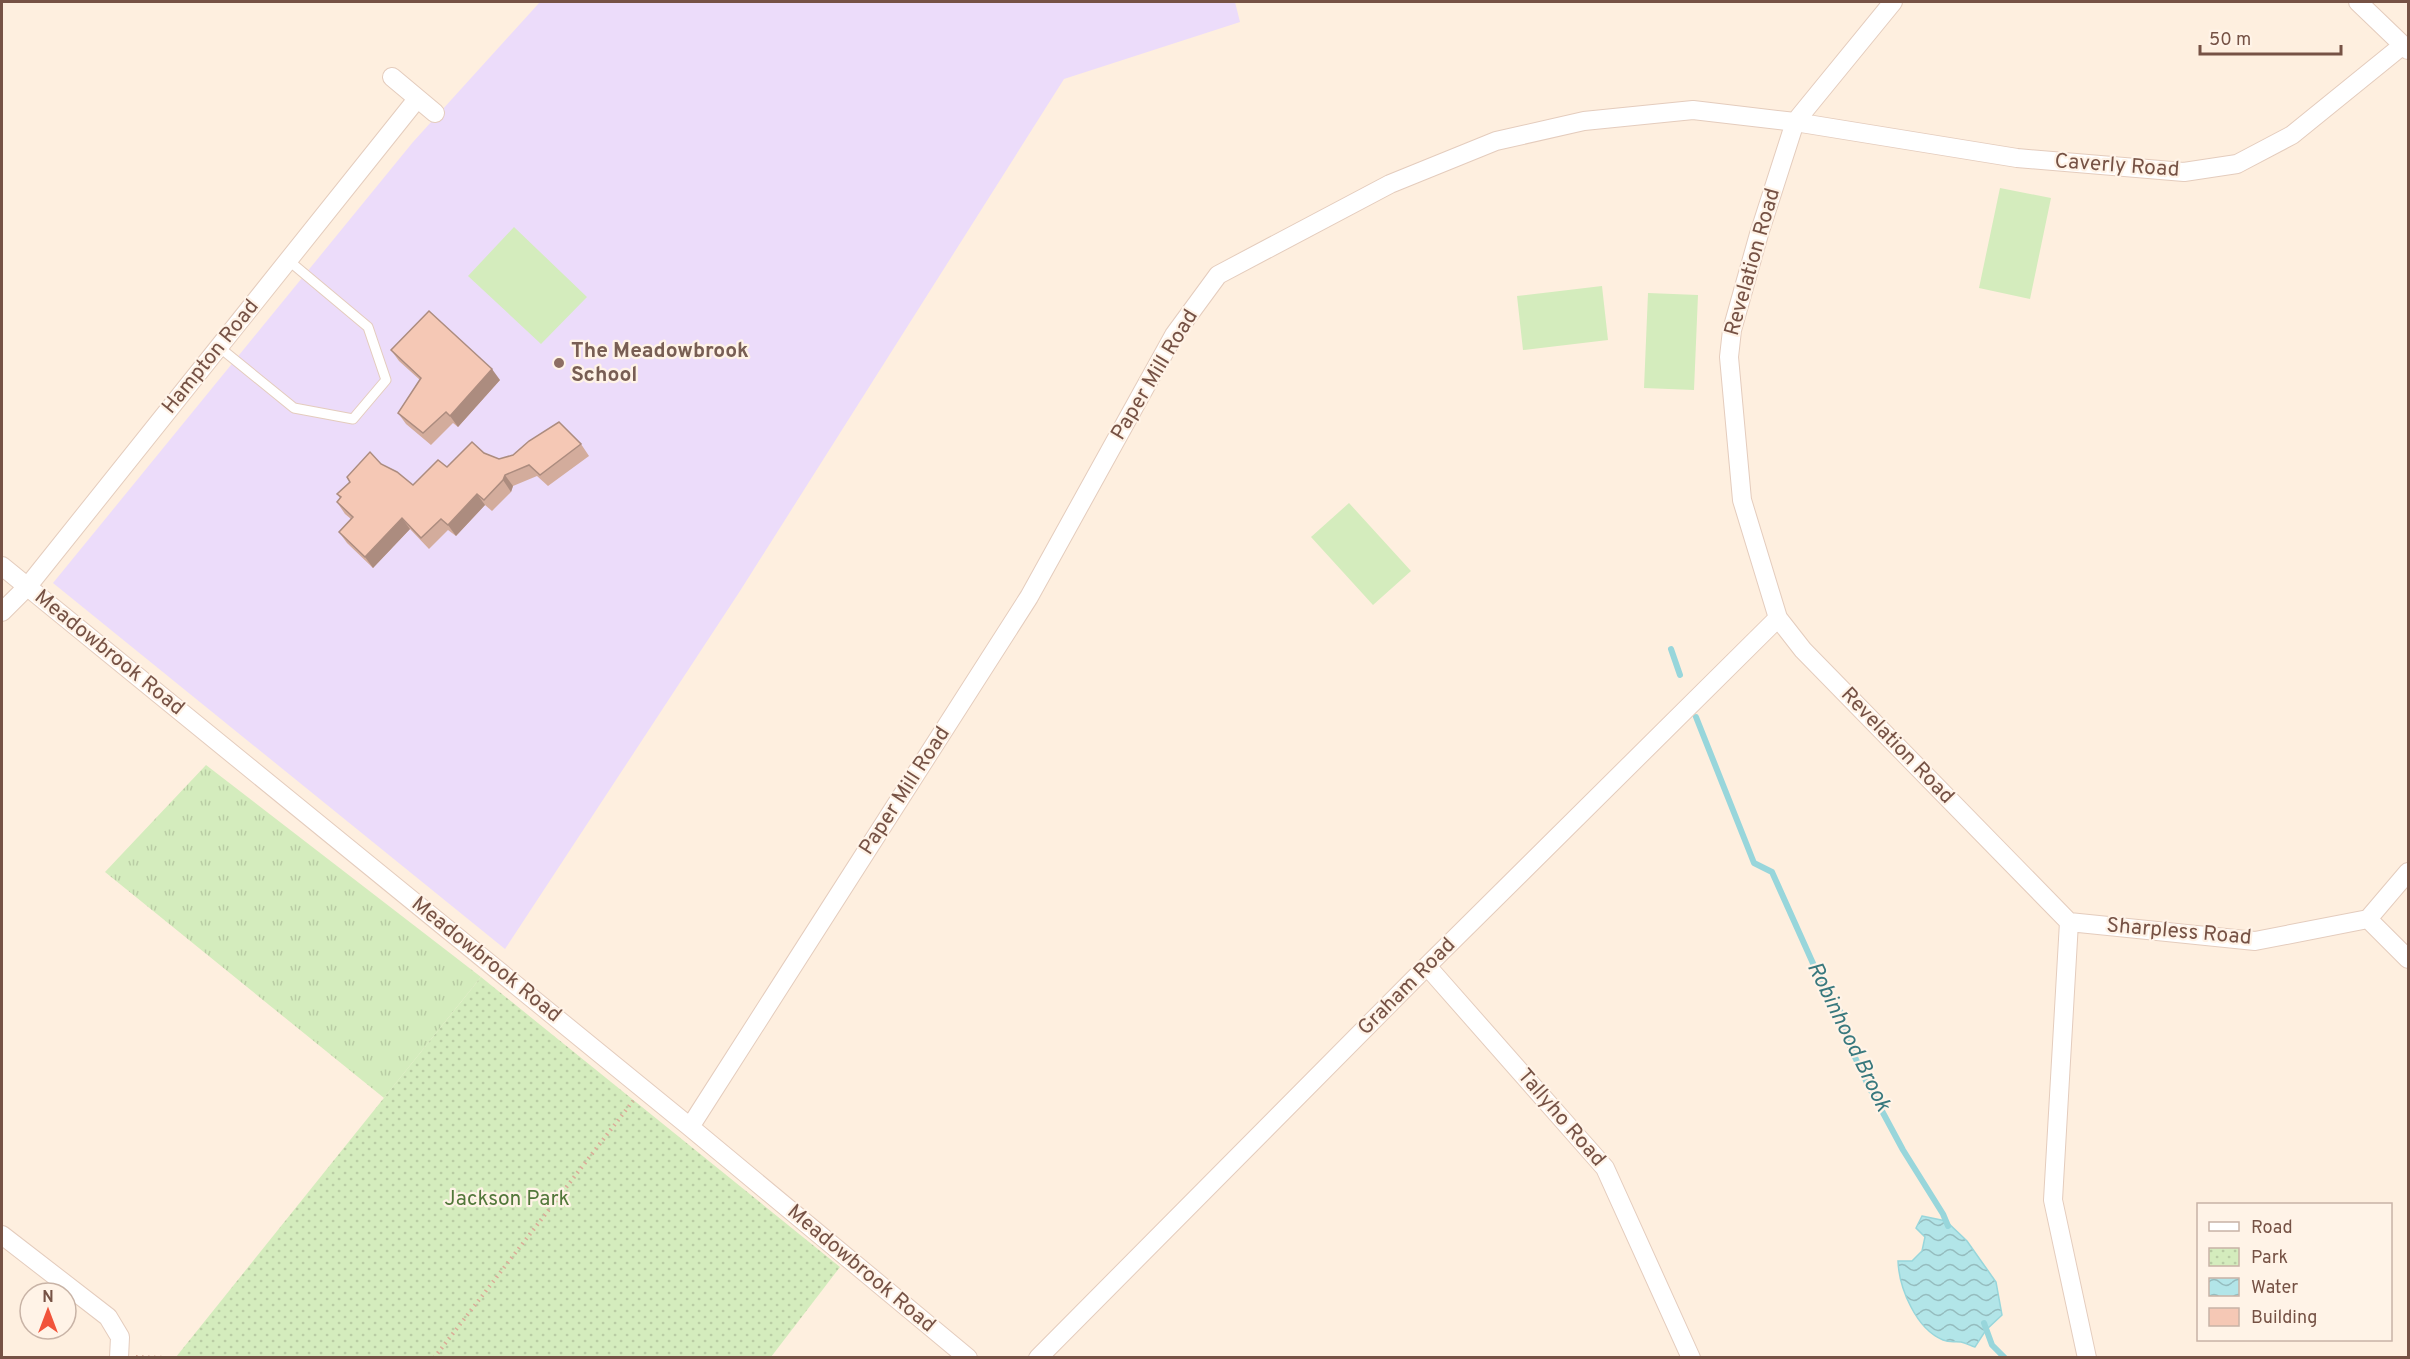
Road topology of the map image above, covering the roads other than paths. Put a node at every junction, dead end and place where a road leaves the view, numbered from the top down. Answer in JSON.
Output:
{"nodes":[{"id":1,"x":1893,"y":2,"type":"edge"},
{"id":2,"x":2358,"y":2,"type":"edge"},
{"id":3,"x":2406,"y":47,"type":"edge"},
{"id":4,"x":392,"y":78,"type":"dead end"},
{"id":5,"x":417,"y":99,"type":"junction"},
{"id":6,"x":435,"y":113,"type":"dead end"},
{"id":7,"x":1795,"y":122,"type":"junction"},
{"id":8,"x":288,"y":260,"type":"junction"},
{"id":9,"x":219,"y":347,"type":"junction"},
{"id":10,"x":2,"y":566,"type":"edge"},
{"id":11,"x":28,"y":586,"type":"junction"},
{"id":12,"x":2,"y":612,"type":"edge"},
{"id":13,"x":1778,"y":618,"type":"junction"},
{"id":14,"x":2409,"y":872,"type":"edge"},
{"id":15,"x":2368,"y":919,"type":"junction"},
{"id":16,"x":2069,"y":922,"type":"junction"},
{"id":17,"x":2409,"y":959,"type":"edge"},
{"id":18,"x":1427,"y":966,"type":"junction"},
{"id":19,"x":690,"y":1127,"type":"junction"},
{"id":20,"x":2,"y":1235,"type":"edge"},
{"id":21,"x":119,"y":1358,"type":"edge"},
{"id":22,"x":968,"y":1358,"type":"edge"},
{"id":23,"x":1038,"y":1358,"type":"edge"},
{"id":24,"x":1691,"y":1358,"type":"edge"},
{"id":25,"x":2087,"y":1358,"type":"edge"}],
"edges":[{"from":1,"to":7,"type":"street"},
{"from":2,"to":3,"type":"street"},
{"from":3,"to":7,"type":"street","name":"Caverly Road"},
{"from":4,"to":5,"type":"street"},
{"from":5,"to":6,"type":"street"},
{"from":5,"to":8,"type":"street","name":"Hampton Road"},
{"from":7,"to":13,"type":"street","name":"Revelation Road"},
{"from":7,"to":19,"type":"street","name":"Paper Mill Road"},
{"from":8,"to":9,"type":"street","name":"Hampton Road"},
{"from":8,"to":9,"type":"lane"},
{"from":9,"to":11,"type":"street","name":"Hampton Road"},
{"from":10,"to":11,"type":"street","name":"Meadowbrook Road"},
{"from":11,"to":12,"type":"street","name":"Hampton Road"},
{"from":11,"to":19,"type":"street","name":"Meadowbrook Road"},
{"from":13,"to":16,"type":"street","name":"Revelation Road"},
{"from":13,"to":18,"type":"street","name":"Graham Road"},
{"from":14,"to":15,"type":"street"},
{"from":15,"to":16,"type":"street","name":"Sharpless Road"},
{"from":15,"to":17,"type":"street"},
{"from":16,"to":25,"type":"street"},
{"from":18,"to":23,"type":"street","name":"Graham Road"},
{"from":18,"to":24,"type":"street","name":"Tallyho Road"},
{"from":19,"to":22,"type":"street","name":"Meadowbrook Road"},
{"from":20,"to":21,"type":"street"}]}
